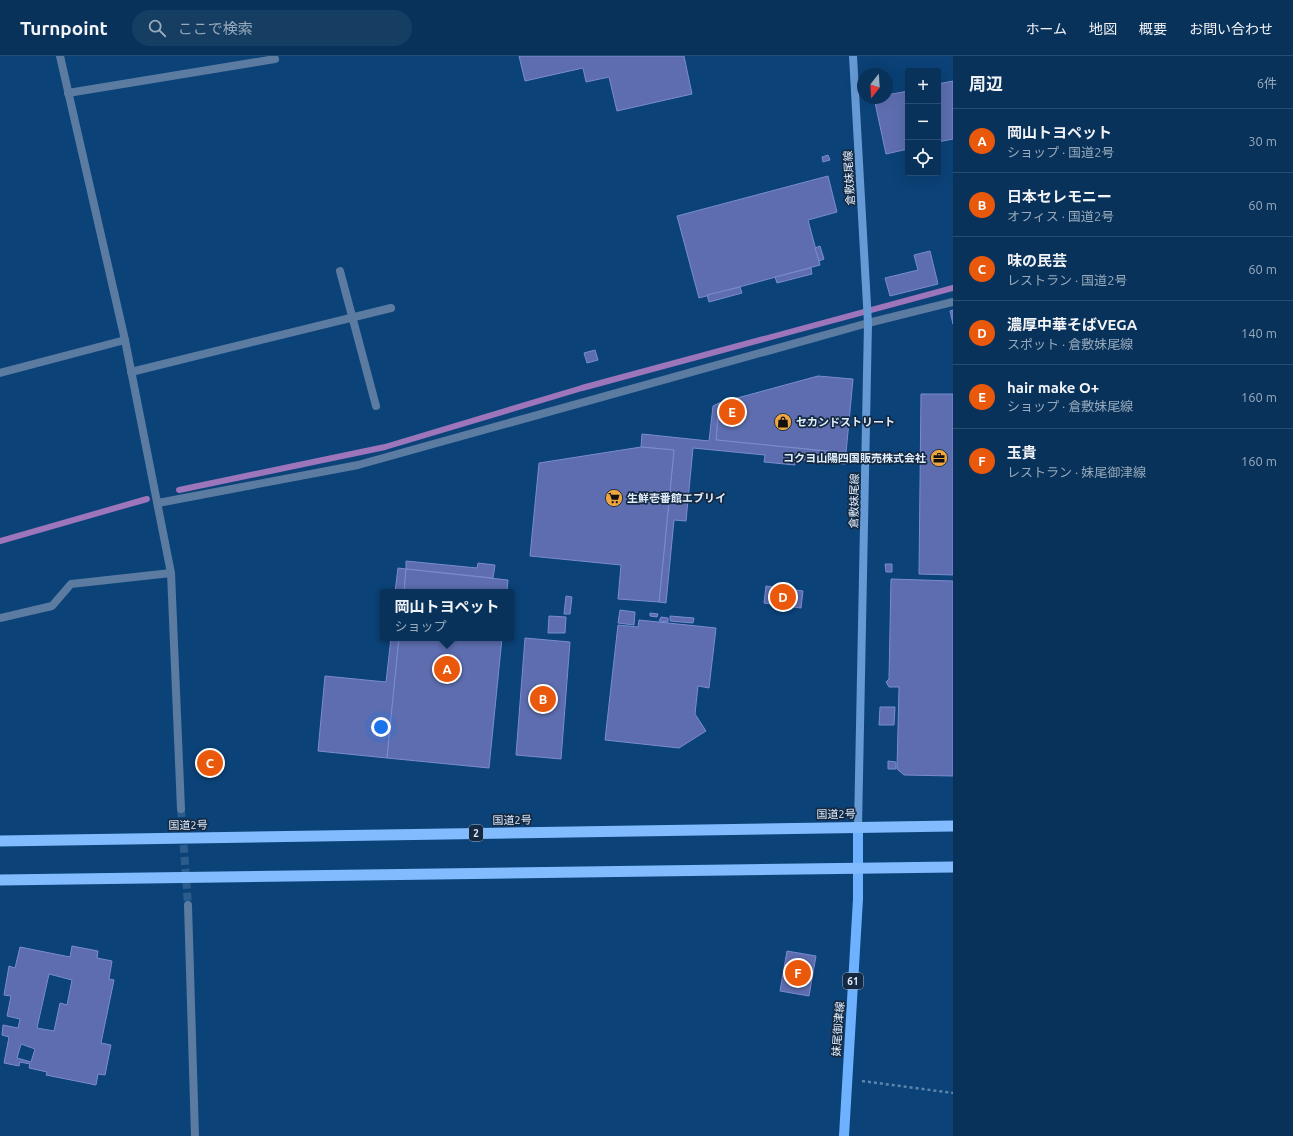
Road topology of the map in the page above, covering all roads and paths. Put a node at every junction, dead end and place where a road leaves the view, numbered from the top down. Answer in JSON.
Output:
{"nodes":[{"id":1,"x":60,"y":56,"type":"edge"},
{"id":2,"x":853,"y":56,"type":"edge"},
{"id":3,"x":275,"y":59,"type":"dead end"},
{"id":4,"x":68,"y":93,"type":"junction"},
{"id":5,"x":340,"y":271,"type":"dead end"},
{"id":6,"x":953,"y":302,"type":"edge"},
{"id":7,"x":391,"y":308,"type":"dead end"},
{"id":8,"x":352,"y":316,"type":"junction"},
{"id":9,"x":868,"y":322,"type":"junction"},
{"id":10,"x":125,"y":340,"type":"junction"},
{"id":11,"x":0,"y":372,"type":"edge"},
{"id":12,"x":131,"y":372,"type":"junction"},
{"id":13,"x":376,"y":406,"type":"dead end"},
{"id":14,"x":158,"y":503,"type":"junction"},
{"id":15,"x":171,"y":574,"type":"junction"},
{"id":16,"x":0,"y":618,"type":"edge"},
{"id":17,"x":181,"y":809,"type":"tunnel mouth"},
{"id":18,"x":953,"y":826,"type":"edge"},
{"id":19,"x":858,"y":827,"type":"junction"},
{"id":20,"x":0,"y":841,"type":"edge"},
{"id":21,"x":953,"y":867,"type":"edge"},
{"id":22,"x":857,"y":868,"type":"junction"},
{"id":23,"x":0,"y":880,"type":"edge"},
{"id":24,"x":188,"y":905,"type":"tunnel mouth"},
{"id":25,"x":846,"y":1079,"type":"junction"},
{"id":26,"x":953,"y":1093,"type":"edge"},
{"id":27,"x":196,"y":1136,"type":"edge"},
{"id":28,"x":844,"y":1136,"type":"edge"}],
"edges":[{"from":1,"to":4,"type":"street"},
{"from":2,"to":9,"type":"main road","name":"倉敷妹尾線"},
{"from":3,"to":4,"type":"street"},
{"from":4,"to":10,"type":"street"},
{"from":5,"to":8,"type":"street"},
{"from":6,"to":9,"type":"street"},
{"from":7,"to":8,"type":"street"},
{"from":8,"to":12,"type":"street"},
{"from":8,"to":13,"type":"street"},
{"from":9,"to":14,"type":"street"},
{"from":9,"to":19,"type":"main road","name":"倉敷妹尾線"},
{"from":10,"to":11,"type":"street"},
{"from":10,"to":12,"type":"street"},
{"from":12,"to":14,"type":"street"},
{"from":14,"to":15,"type":"street"},
{"from":15,"to":16,"type":"street"},
{"from":15,"to":17,"type":"street"},
{"from":18,"to":19,"type":"highway","name":"国道2号","number":"2"},
{"from":19,"to":20,"type":"highway","name":"国道2号","number":"2"},
{"from":19,"to":22,"type":"main road","name":"妹尾御津線","number":"61"},
{"from":21,"to":22,"type":"highway"},
{"from":22,"to":23,"type":"highway"},
{"from":22,"to":25,"type":"main road","name":"妹尾御津線","number":"61"},
{"from":24,"to":27,"type":"street"},
{"from":25,"to":26,"type":"path"},
{"from":25,"to":28,"type":"main road","name":"妹尾御津線","number":"61"}]}
